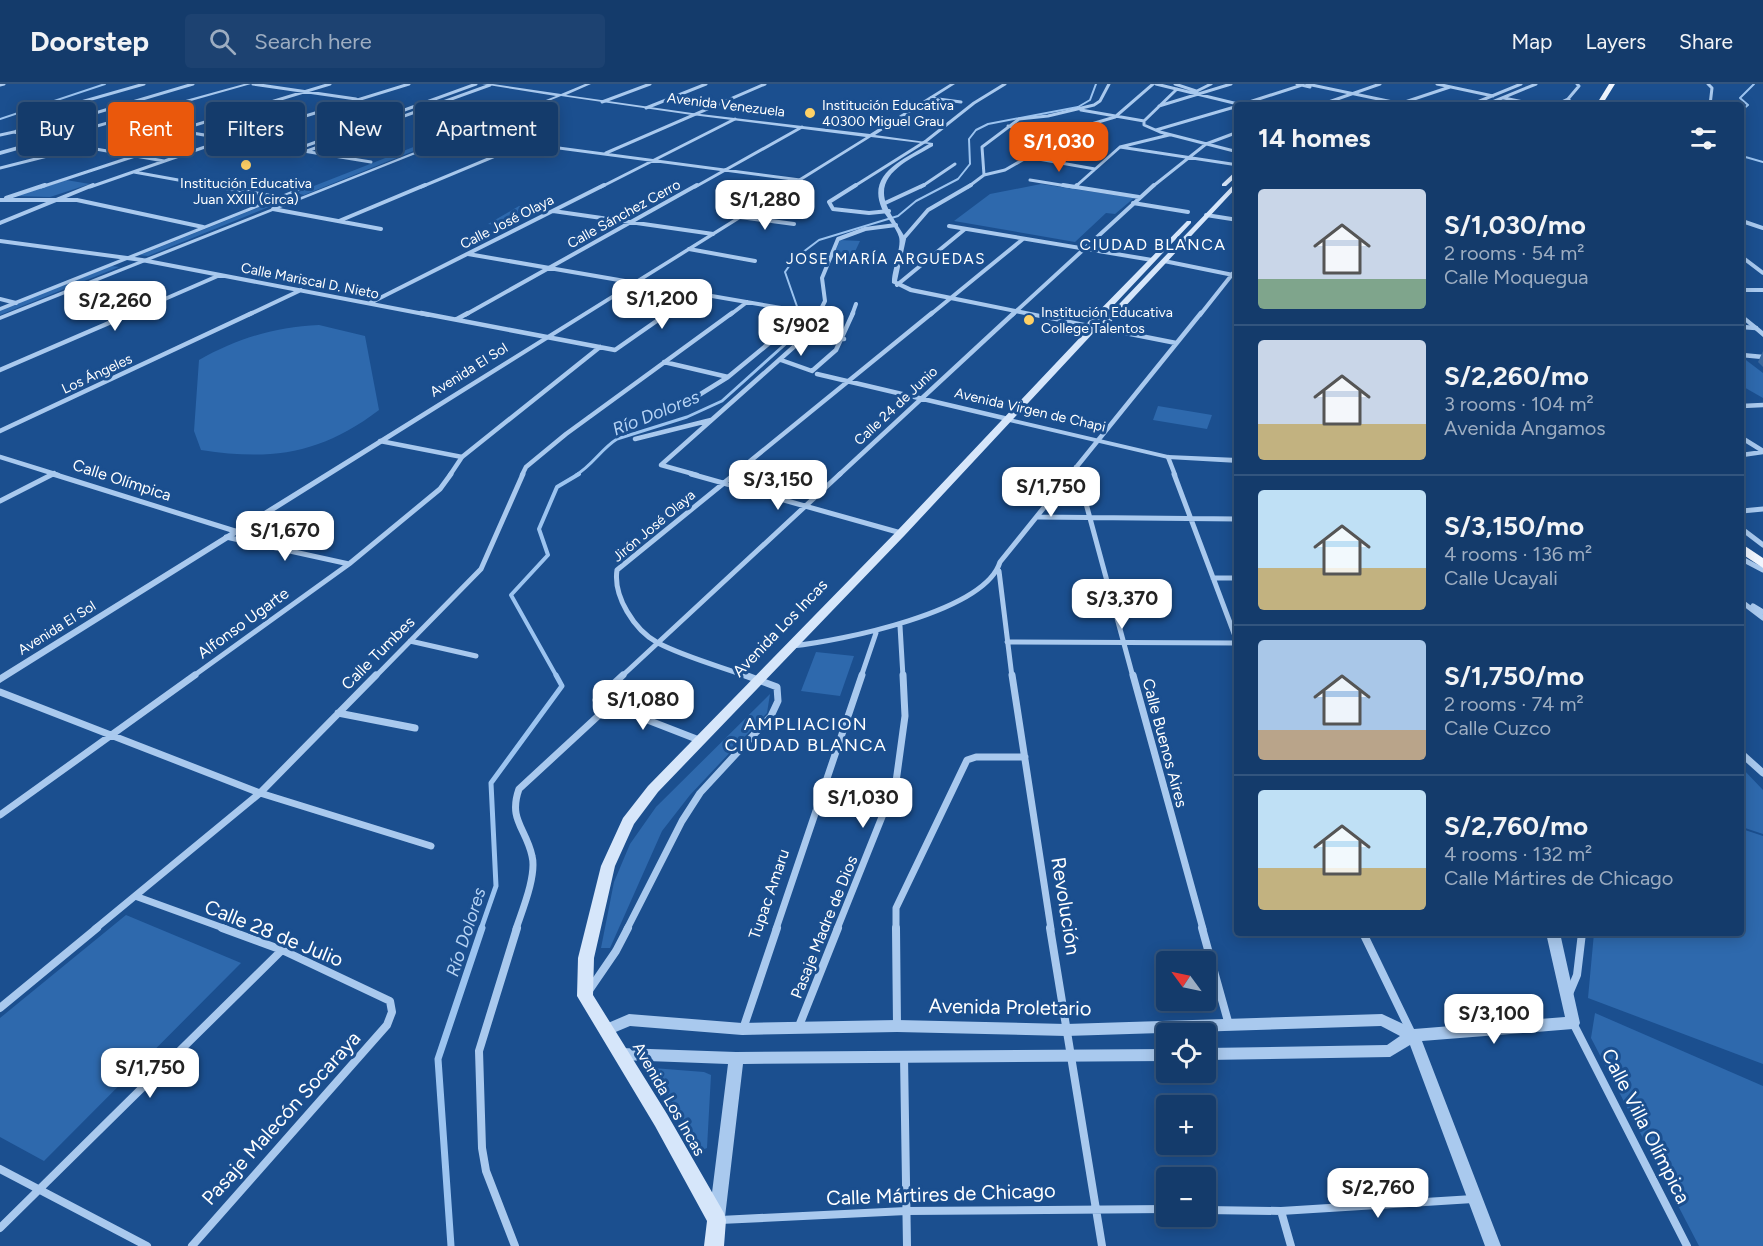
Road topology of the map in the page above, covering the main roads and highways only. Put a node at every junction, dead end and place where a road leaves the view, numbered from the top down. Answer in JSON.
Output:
{"nodes":[{"id":1,"x":1612,"y":84,"type":"edge"},
{"id":2,"x":1601,"y":102,"type":"edge"},
{"id":3,"x":1234,"y":175,"type":"edge"},
{"id":4,"x":1234,"y":186,"type":"edge"},
{"id":5,"x":1095,"y":327,"type":"junction"},
{"id":6,"x":1744,"y":550,"type":"edge"},
{"id":7,"x":1763,"y":564,"type":"edge"},
{"id":8,"x":714,"y":1246,"type":"edge"}],
"edges":[{"from":1,"to":2,"type":"main road"},
{"from":3,"to":5,"type":"main road","name":"Avenida Los Incas"},
{"from":4,"to":5,"type":"main road","name":"Avenida Los Incas"},
{"from":5,"to":8,"type":"main road","name":"Avenida Los Incas"},
{"from":6,"to":7,"type":"main road"}]}
